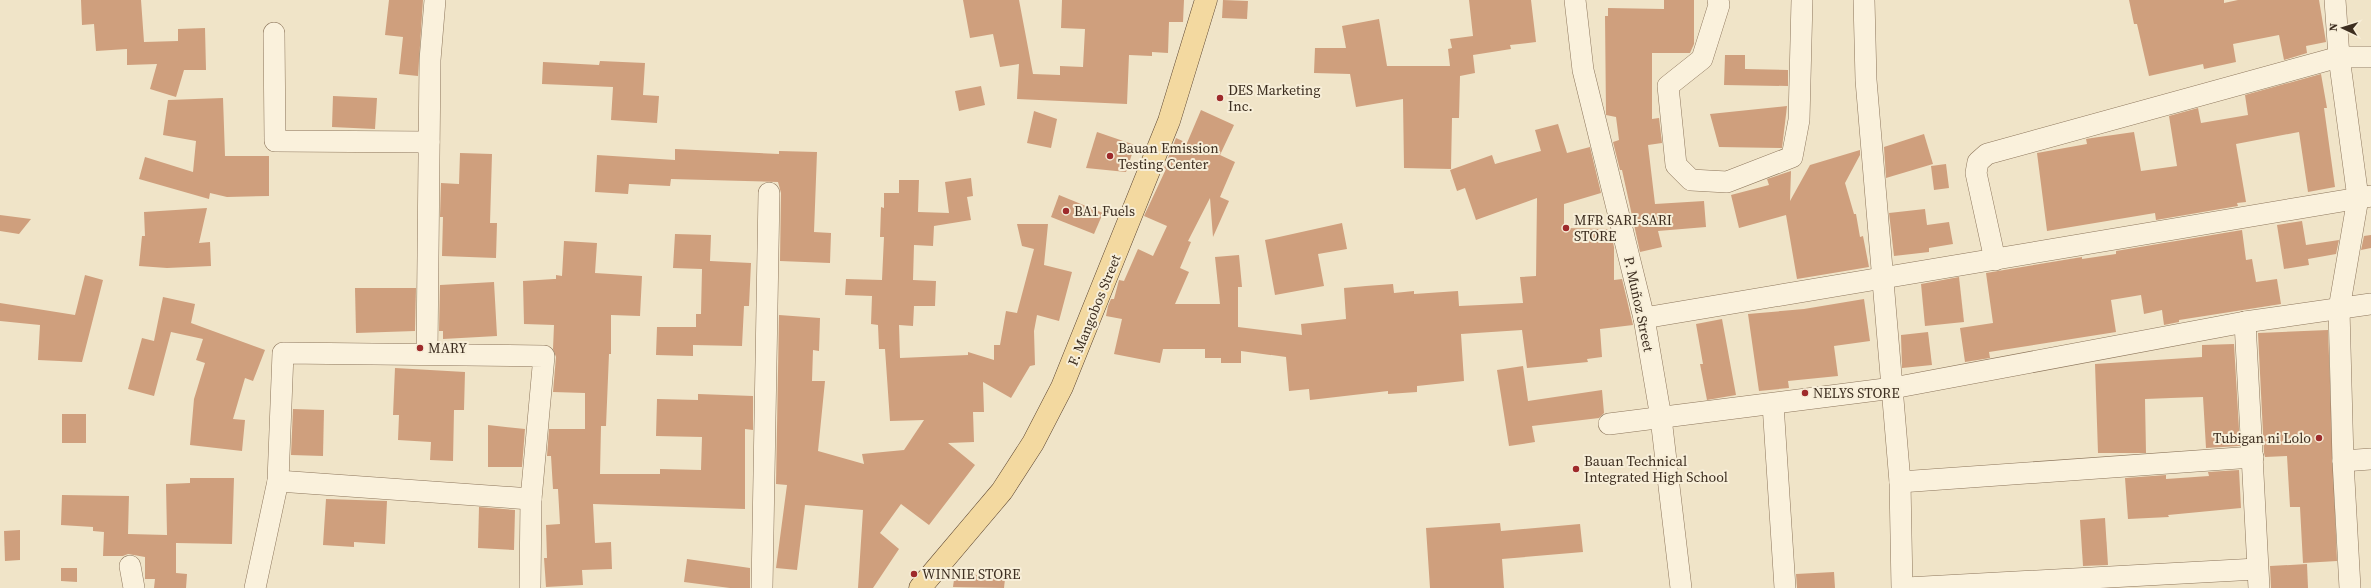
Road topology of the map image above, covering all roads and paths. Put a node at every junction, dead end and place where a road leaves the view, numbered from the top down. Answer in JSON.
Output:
{"nodes":[{"id":1,"x":435,"y":0,"type":"edge"},
{"id":2,"x":1206,"y":0,"type":"edge"},
{"id":3,"x":1575,"y":0,"type":"edge"},
{"id":4,"x":1718,"y":0,"type":"edge"},
{"id":5,"x":1802,"y":0,"type":"edge"},
{"id":6,"x":1864,"y":0,"type":"edge"},
{"id":7,"x":2335,"y":0,"type":"edge"},
{"id":8,"x":274,"y":34,"type":"dead end"},
{"id":9,"x":2339,"y":57,"type":"junction"},
{"id":10,"x":2371,"y":57,"type":"edge"},
{"id":11,"x":429,"y":142,"type":"junction"},
{"id":12,"x":769,"y":193,"type":"dead end"},
{"id":13,"x":2365,"y":197,"type":"edge"},
{"id":14,"x":1995,"y":260,"type":"junction"},
{"id":15,"x":1882,"y":278,"type":"junction"},
{"id":16,"x":2371,"y":304,"type":"edge"},
{"id":17,"x":2339,"y":309,"type":"junction"},
{"id":18,"x":1644,"y":318,"type":"junction"},
{"id":19,"x":2244,"y":322,"type":"junction"},
{"id":20,"x":427,"y":354,"type":"junction"},
{"id":21,"x":1893,"y":388,"type":"junction"},
{"id":22,"x":1773,"y":404,"type":"junction"},
{"id":23,"x":1661,"y":418,"type":"junction"},
{"id":24,"x":1609,"y":424,"type":"dead end"},
{"id":25,"x":2253,"y":457,"type":"junction"},
{"id":26,"x":2371,"y":459,"type":"edge"},
{"id":27,"x":2343,"y":461,"type":"junction"},
{"id":28,"x":278,"y":481,"type":"junction"},
{"id":29,"x":1900,"y":482,"type":"junction"},
{"id":30,"x":531,"y":499,"type":"junction"},
{"id":31,"x":130,"y":566,"type":"dead end"},
{"id":32,"x":2258,"y":579,"type":"edge"},
{"id":33,"x":134,"y":588,"type":"edge"},
{"id":34,"x":255,"y":588,"type":"edge"},
{"id":35,"x":530,"y":588,"type":"edge"},
{"id":36,"x":762,"y":588,"type":"edge"},
{"id":37,"x":920,"y":588,"type":"edge"},
{"id":38,"x":1680,"y":588,"type":"edge"},
{"id":39,"x":1785,"y":588,"type":"edge"},
{"id":40,"x":1902,"y":588,"type":"edge"},
{"id":41,"x":1906,"y":588,"type":"edge"},
{"id":42,"x":2350,"y":588,"type":"edge"}],
"edges":[{"from":1,"to":11,"type":"street"},
{"from":2,"to":37,"type":"main road","name":"F. Mangobos Street"},
{"from":3,"to":18,"type":"street","name":"P. Muñoz Street"},
{"from":4,"to":5,"type":"street"},
{"from":6,"to":15,"type":"street"},
{"from":7,"to":9,"type":"street"},
{"from":8,"to":11,"type":"street"},
{"from":9,"to":10,"type":"street"},
{"from":9,"to":13,"type":"street"},
{"from":9,"to":14,"type":"street"},
{"from":11,"to":20,"type":"street"},
{"from":12,"to":36,"type":"street"},
{"from":13,"to":14,"type":"street"},
{"from":13,"to":17,"type":"street"},
{"from":14,"to":15,"type":"street"},
{"from":15,"to":18,"type":"street"},
{"from":15,"to":21,"type":"street"},
{"from":16,"to":17,"type":"street"},
{"from":17,"to":19,"type":"street"},
{"from":17,"to":27,"type":"street"},
{"from":18,"to":23,"type":"street","name":"P. Muñoz Street"},
{"from":19,"to":21,"type":"street"},
{"from":19,"to":25,"type":"street"},
{"from":20,"to":28,"type":"street"},
{"from":20,"to":30,"type":"street"},
{"from":21,"to":22,"type":"street"},
{"from":21,"to":29,"type":"street"},
{"from":22,"to":23,"type":"street"},
{"from":22,"to":39,"type":"street"},
{"from":23,"to":24,"type":"street"},
{"from":23,"to":38,"type":"street","name":"P. Muñoz Street"},
{"from":25,"to":29,"type":"street"},
{"from":25,"to":32,"type":"street"},
{"from":26,"to":27,"type":"street"},
{"from":27,"to":42,"type":"street"},
{"from":28,"to":30,"type":"street"},
{"from":28,"to":34,"type":"street"},
{"from":29,"to":40,"type":"street"},
{"from":30,"to":35,"type":"street"},
{"from":31,"to":33,"type":"street"},
{"from":32,"to":41,"type":"street"}]}
